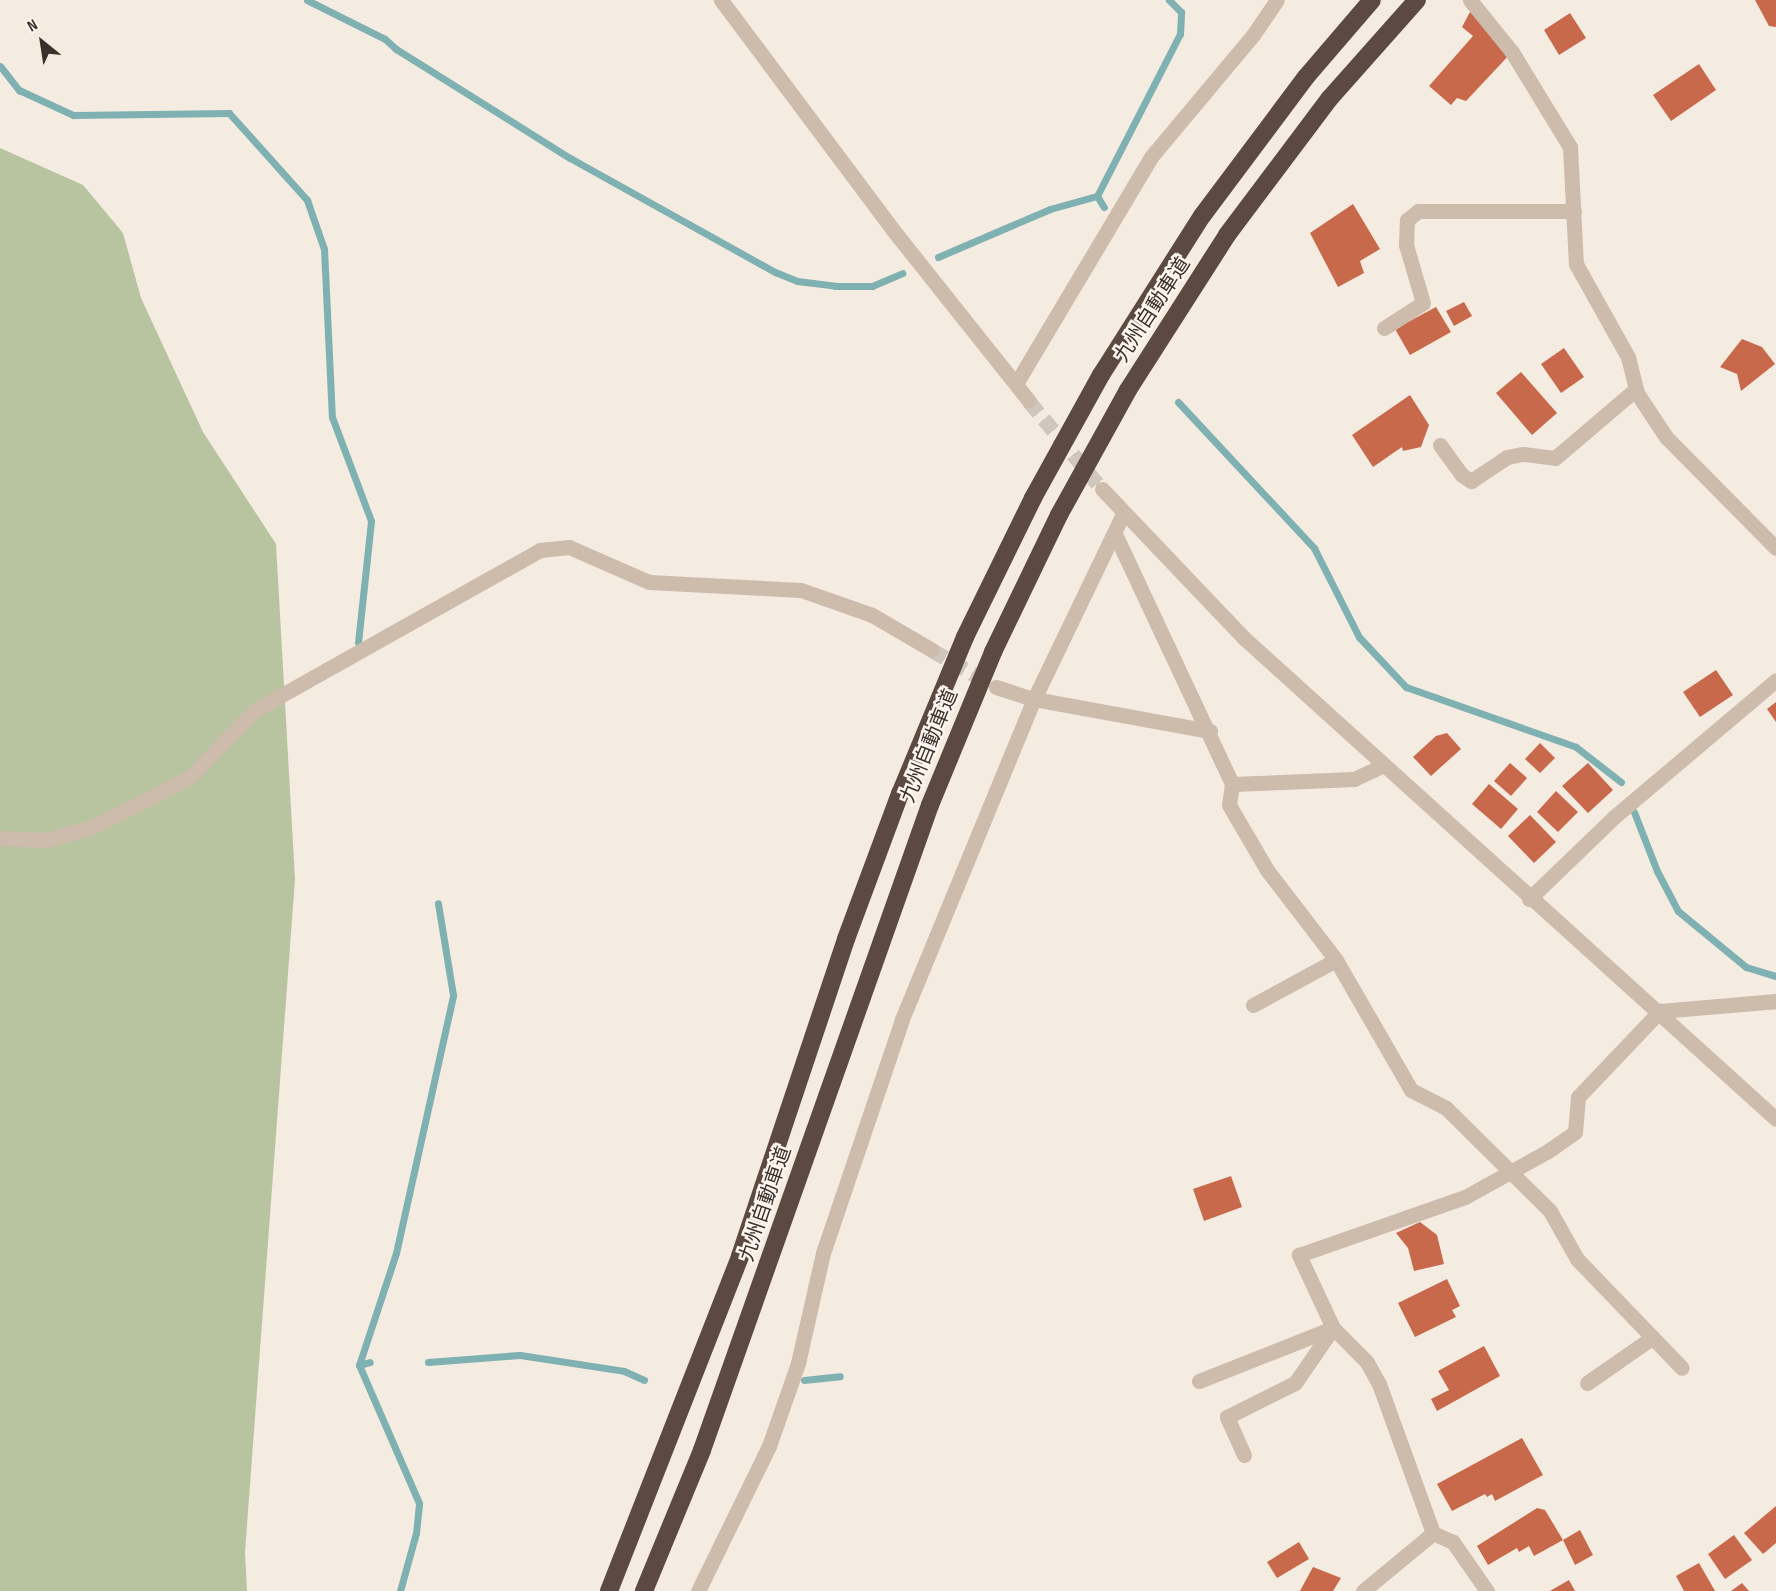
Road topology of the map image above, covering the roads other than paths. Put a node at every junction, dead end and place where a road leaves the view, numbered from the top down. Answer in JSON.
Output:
{"nodes":[{"id":1,"x":721,"y":0,"type":"edge"},
{"id":2,"x":1277,"y":0,"type":"edge"},
{"id":3,"x":1372,"y":0,"type":"edge"},
{"id":4,"x":1417,"y":0,"type":"edge"},
{"id":5,"x":1470,"y":0,"type":"edge"},
{"id":6,"x":1574,"y":211,"type":"junction"},
{"id":7,"x":1384,"y":328,"type":"dead end"},
{"id":8,"x":1017,"y":382,"type":"junction"},
{"id":9,"x":1636,"y":389,"type":"junction"},
{"id":10,"x":1029,"y":401,"type":"tunnel mouth"},
{"id":11,"x":1440,"y":445,"type":"dead end"},
{"id":12,"x":1102,"y":489,"type":"tunnel mouth"},
{"id":13,"x":1124,"y":514,"type":"junction"},
{"id":14,"x":1115,"y":534,"type":"junction"},
{"id":15,"x":1776,"y":548,"type":"edge"},
{"id":16,"x":932,"y":650,"type":"tunnel mouth"},
{"id":17,"x":1776,"y":680,"type":"edge"},
{"id":18,"x":996,"y":687,"type":"tunnel mouth"},
{"id":19,"x":1034,"y":699,"type":"junction"},
{"id":20,"x":1210,"y":731,"type":"junction"},
{"id":21,"x":1384,"y":765,"type":"junction"},
{"id":22,"x":1232,"y":784,"type":"junction"},
{"id":23,"x":0,"y":838,"type":"edge"},
{"id":24,"x":1529,"y":898,"type":"junction"},
{"id":25,"x":1336,"y":960,"type":"junction"},
{"id":26,"x":1776,"y":1001,"type":"edge"},
{"id":27,"x":1253,"y":1005,"type":"dead end"},
{"id":28,"x":1660,"y":1011,"type":"junction"},
{"id":29,"x":1776,"y":1119,"type":"edge"},
{"id":30,"x":1508,"y":1172,"type":"junction"},
{"id":31,"x":1333,"y":1328,"type":"junction"},
{"id":32,"x":1653,"y":1337,"type":"junction"},
{"id":33,"x":1682,"y":1368,"type":"dead end"},
{"id":34,"x":1198,"y":1381,"type":"dead end"},
{"id":35,"x":1587,"y":1383,"type":"dead end"},
{"id":36,"x":1244,"y":1455,"type":"dead end"},
{"id":37,"x":1433,"y":1533,"type":"junction"},
{"id":38,"x":609,"y":1591,"type":"edge"},
{"id":39,"x":644,"y":1591,"type":"edge"},
{"id":40,"x":698,"y":1591,"type":"edge"},
{"id":41,"x":1363,"y":1591,"type":"edge"},
{"id":42,"x":1487,"y":1591,"type":"edge"}],
"edges":[{"from":1,"to":8,"type":"street"},
{"from":2,"to":8,"type":"street"},
{"from":3,"to":38,"type":"highway","name":"九州自動車道"},
{"from":4,"to":39,"type":"highway","name":"九州自動車道"},
{"from":5,"to":6,"type":"street"},
{"from":6,"to":7,"type":"street"},
{"from":6,"to":9,"type":"street"},
{"from":8,"to":10,"type":"street"},
{"from":9,"to":11,"type":"street"},
{"from":9,"to":15,"type":"street"},
{"from":12,"to":13,"type":"street"},
{"from":13,"to":14,"type":"street"},
{"from":13,"to":21,"type":"street"},
{"from":14,"to":19,"type":"street"},
{"from":14,"to":20,"type":"street"},
{"from":16,"to":23,"type":"street"},
{"from":17,"to":24,"type":"street"},
{"from":18,"to":19,"type":"street"},
{"from":19,"to":20,"type":"street"},
{"from":19,"to":40,"type":"street"},
{"from":20,"to":22,"type":"street"},
{"from":21,"to":22,"type":"street"},
{"from":21,"to":24,"type":"street"},
{"from":22,"to":25,"type":"street"},
{"from":24,"to":28,"type":"street"},
{"from":25,"to":27,"type":"street"},
{"from":25,"to":30,"type":"street"},
{"from":26,"to":28,"type":"street"},
{"from":28,"to":29,"type":"street"},
{"from":28,"to":30,"type":"street"},
{"from":30,"to":31,"type":"street"},
{"from":30,"to":32,"type":"street"},
{"from":31,"to":34,"type":"street"},
{"from":31,"to":36,"type":"street"},
{"from":31,"to":37,"type":"street"},
{"from":32,"to":33,"type":"street"},
{"from":32,"to":35,"type":"street"},
{"from":37,"to":41,"type":"street"},
{"from":37,"to":42,"type":"street"}]}
